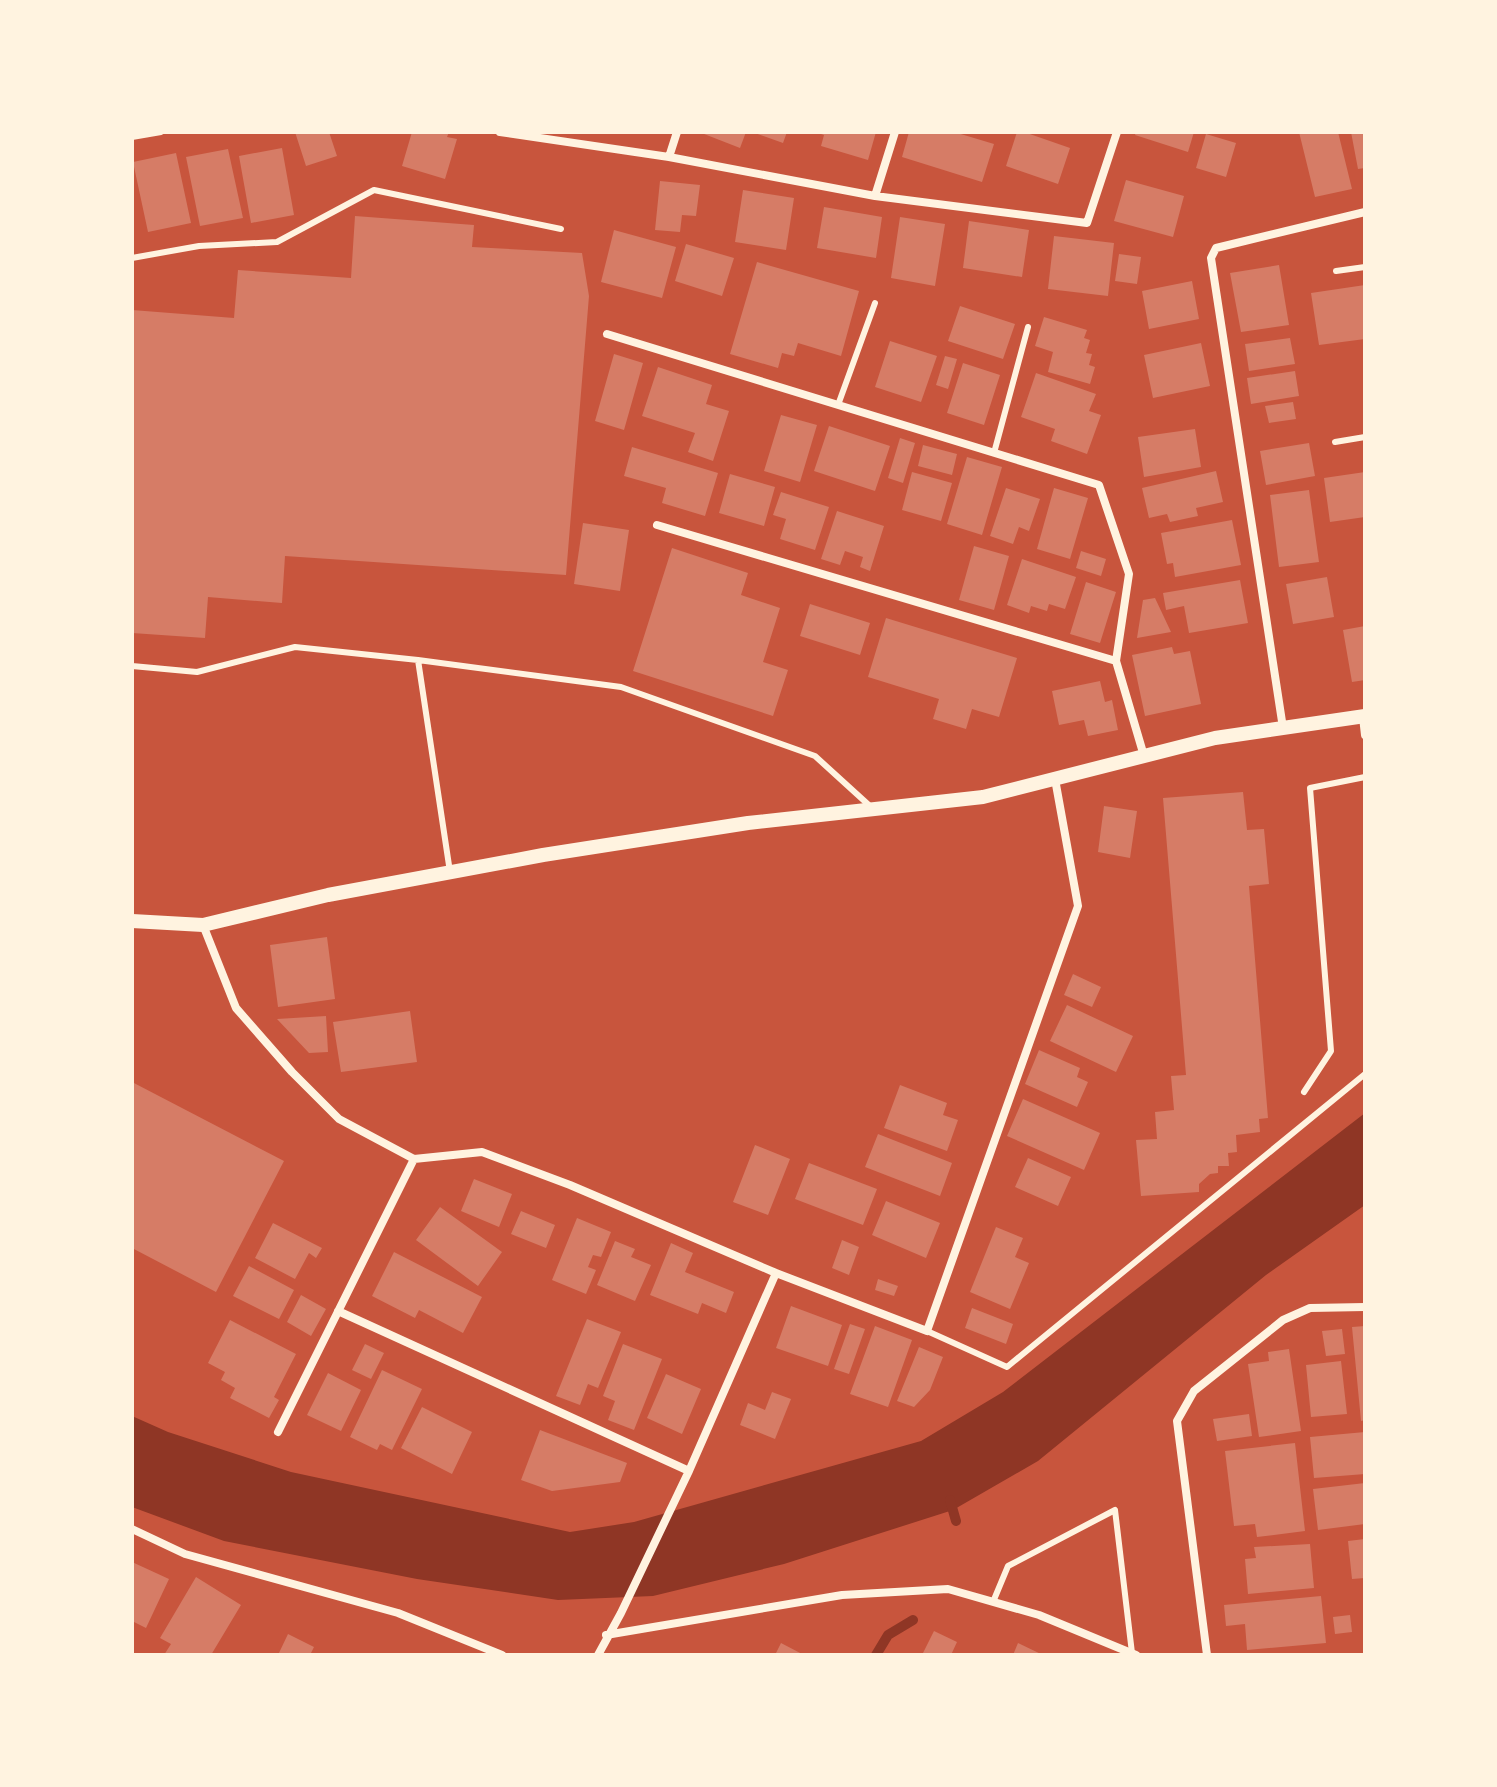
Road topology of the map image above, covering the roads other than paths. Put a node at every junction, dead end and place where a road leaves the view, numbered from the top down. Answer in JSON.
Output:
{"nodes":[{"id":1,"x":161,"y":132,"type":"edge"},
{"id":2,"x":500,"y":132,"type":"edge"},
{"id":3,"x":677,"y":132,"type":"edge"},
{"id":4,"x":895,"y":132,"type":"edge"},
{"id":5,"x":1117,"y":132,"type":"edge"},
{"id":6,"x":132,"y":137,"type":"edge"},
{"id":7,"x":669,"y":157,"type":"junction"},
{"id":8,"x":875,"y":196,"type":"junction"},
{"id":9,"x":1365,"y":212,"type":"edge"},
{"id":10,"x":561,"y":229,"type":"dead end"},
{"id":11,"x":132,"y":258,"type":"edge"},
{"id":12,"x":1365,"y":267,"type":"edge"},
{"id":13,"x":1336,"y":271,"type":"dead end"},
{"id":14,"x":875,"y":303,"type":"dead end"},
{"id":15,"x":1028,"y":327,"type":"dead end"},
{"id":16,"x":607,"y":334,"type":"dead end"},
{"id":17,"x":838,"y":405,"type":"junction"},
{"id":18,"x":1365,"y":437,"type":"edge"},
{"id":19,"x":1335,"y":442,"type":"dead end"},
{"id":20,"x":994,"y":453,"type":"junction"},
{"id":21,"x":657,"y":525,"type":"dead end"},
{"id":22,"x":418,"y":660,"type":"junction"},
{"id":23,"x":1116,"y":661,"type":"junction"},
{"id":24,"x":132,"y":666,"type":"edge"},
{"id":25,"x":1364,"y":717,"type":"edge"},
{"id":26,"x":1283,"y":728,"type":"junction"},
{"id":27,"x":1365,"y":735,"type":"edge"},
{"id":28,"x":1144,"y":756,"type":"junction"},
{"id":29,"x":1365,"y":777,"type":"edge"},
{"id":30,"x":1055,"y":779,"type":"junction"},
{"id":31,"x":874,"y":809,"type":"junction"},
{"id":32,"x":450,"y":872,"type":"junction"},
{"id":33,"x":132,"y":921,"type":"edge"},
{"id":34,"x":203,"y":925,"type":"junction"},
{"id":35,"x":1365,"y":1074,"type":"edge"},
{"id":36,"x":1304,"y":1092,"type":"dead end"},
{"id":37,"x":414,"y":1159,"type":"junction"},
{"id":38,"x":776,"y":1273,"type":"junction"},
{"id":39,"x":1365,"y":1307,"type":"edge"},
{"id":40,"x":338,"y":1311,"type":"junction"},
{"id":41,"x":927,"y":1331,"type":"junction"},
{"id":42,"x":278,"y":1432,"type":"dead end"},
{"id":43,"x":689,"y":1471,"type":"junction"},
{"id":44,"x":132,"y":1529,"type":"edge"},
{"id":45,"x":993,"y":1602,"type":"junction"},
{"id":46,"x":606,"y":1635,"type":"junction"},
{"id":47,"x":1134,"y":1654,"type":"edge"},
{"id":48,"x":502,"y":1655,"type":"edge"},
{"id":49,"x":598,"y":1655,"type":"edge"},
{"id":50,"x":1207,"y":1655,"type":"edge"}],
"edges":[{"from":1,"to":6,"type":"lane"},
{"from":2,"to":7,"type":"street"},
{"from":3,"to":7,"type":"street"},
{"from":4,"to":8,"type":"street"},
{"from":5,"to":8,"type":"street"},
{"from":7,"to":8,"type":"street"},
{"from":9,"to":26,"type":"street"},
{"from":10,"to":11,"type":"lane"},
{"from":12,"to":13,"type":"lane"},
{"from":14,"to":17,"type":"lane"},
{"from":15,"to":20,"type":"lane"},
{"from":16,"to":17,"type":"street"},
{"from":17,"to":20,"type":"street"},
{"from":18,"to":19,"type":"lane"},
{"from":20,"to":23,"type":"street"},
{"from":21,"to":23,"type":"street"},
{"from":22,"to":24,"type":"lane"},
{"from":22,"to":31,"type":"lane"},
{"from":22,"to":32,"type":"lane"},
{"from":23,"to":28,"type":"street"},
{"from":25,"to":26,"type":"street"},
{"from":25,"to":27,"type":"street"},
{"from":26,"to":28,"type":"street"},
{"from":28,"to":30,"type":"street"},
{"from":29,"to":36,"type":"lane"},
{"from":30,"to":31,"type":"street"},
{"from":30,"to":41,"type":"street"},
{"from":31,"to":32,"type":"street"},
{"from":32,"to":34,"type":"street"},
{"from":33,"to":34,"type":"street"},
{"from":34,"to":37,"type":"street"},
{"from":35,"to":41,"type":"lane"},
{"from":37,"to":38,"type":"street"},
{"from":37,"to":40,"type":"street"},
{"from":38,"to":41,"type":"street"},
{"from":38,"to":43,"type":"street"},
{"from":39,"to":50,"type":"street"},
{"from":40,"to":42,"type":"street"},
{"from":40,"to":43,"type":"street"},
{"from":43,"to":46,"type":"street"},
{"from":44,"to":48,"type":"street"},
{"from":45,"to":46,"type":"street"},
{"from":45,"to":47,"type":"street"},
{"from":45,"to":47,"type":"lane"},
{"from":46,"to":49,"type":"street"}]}
